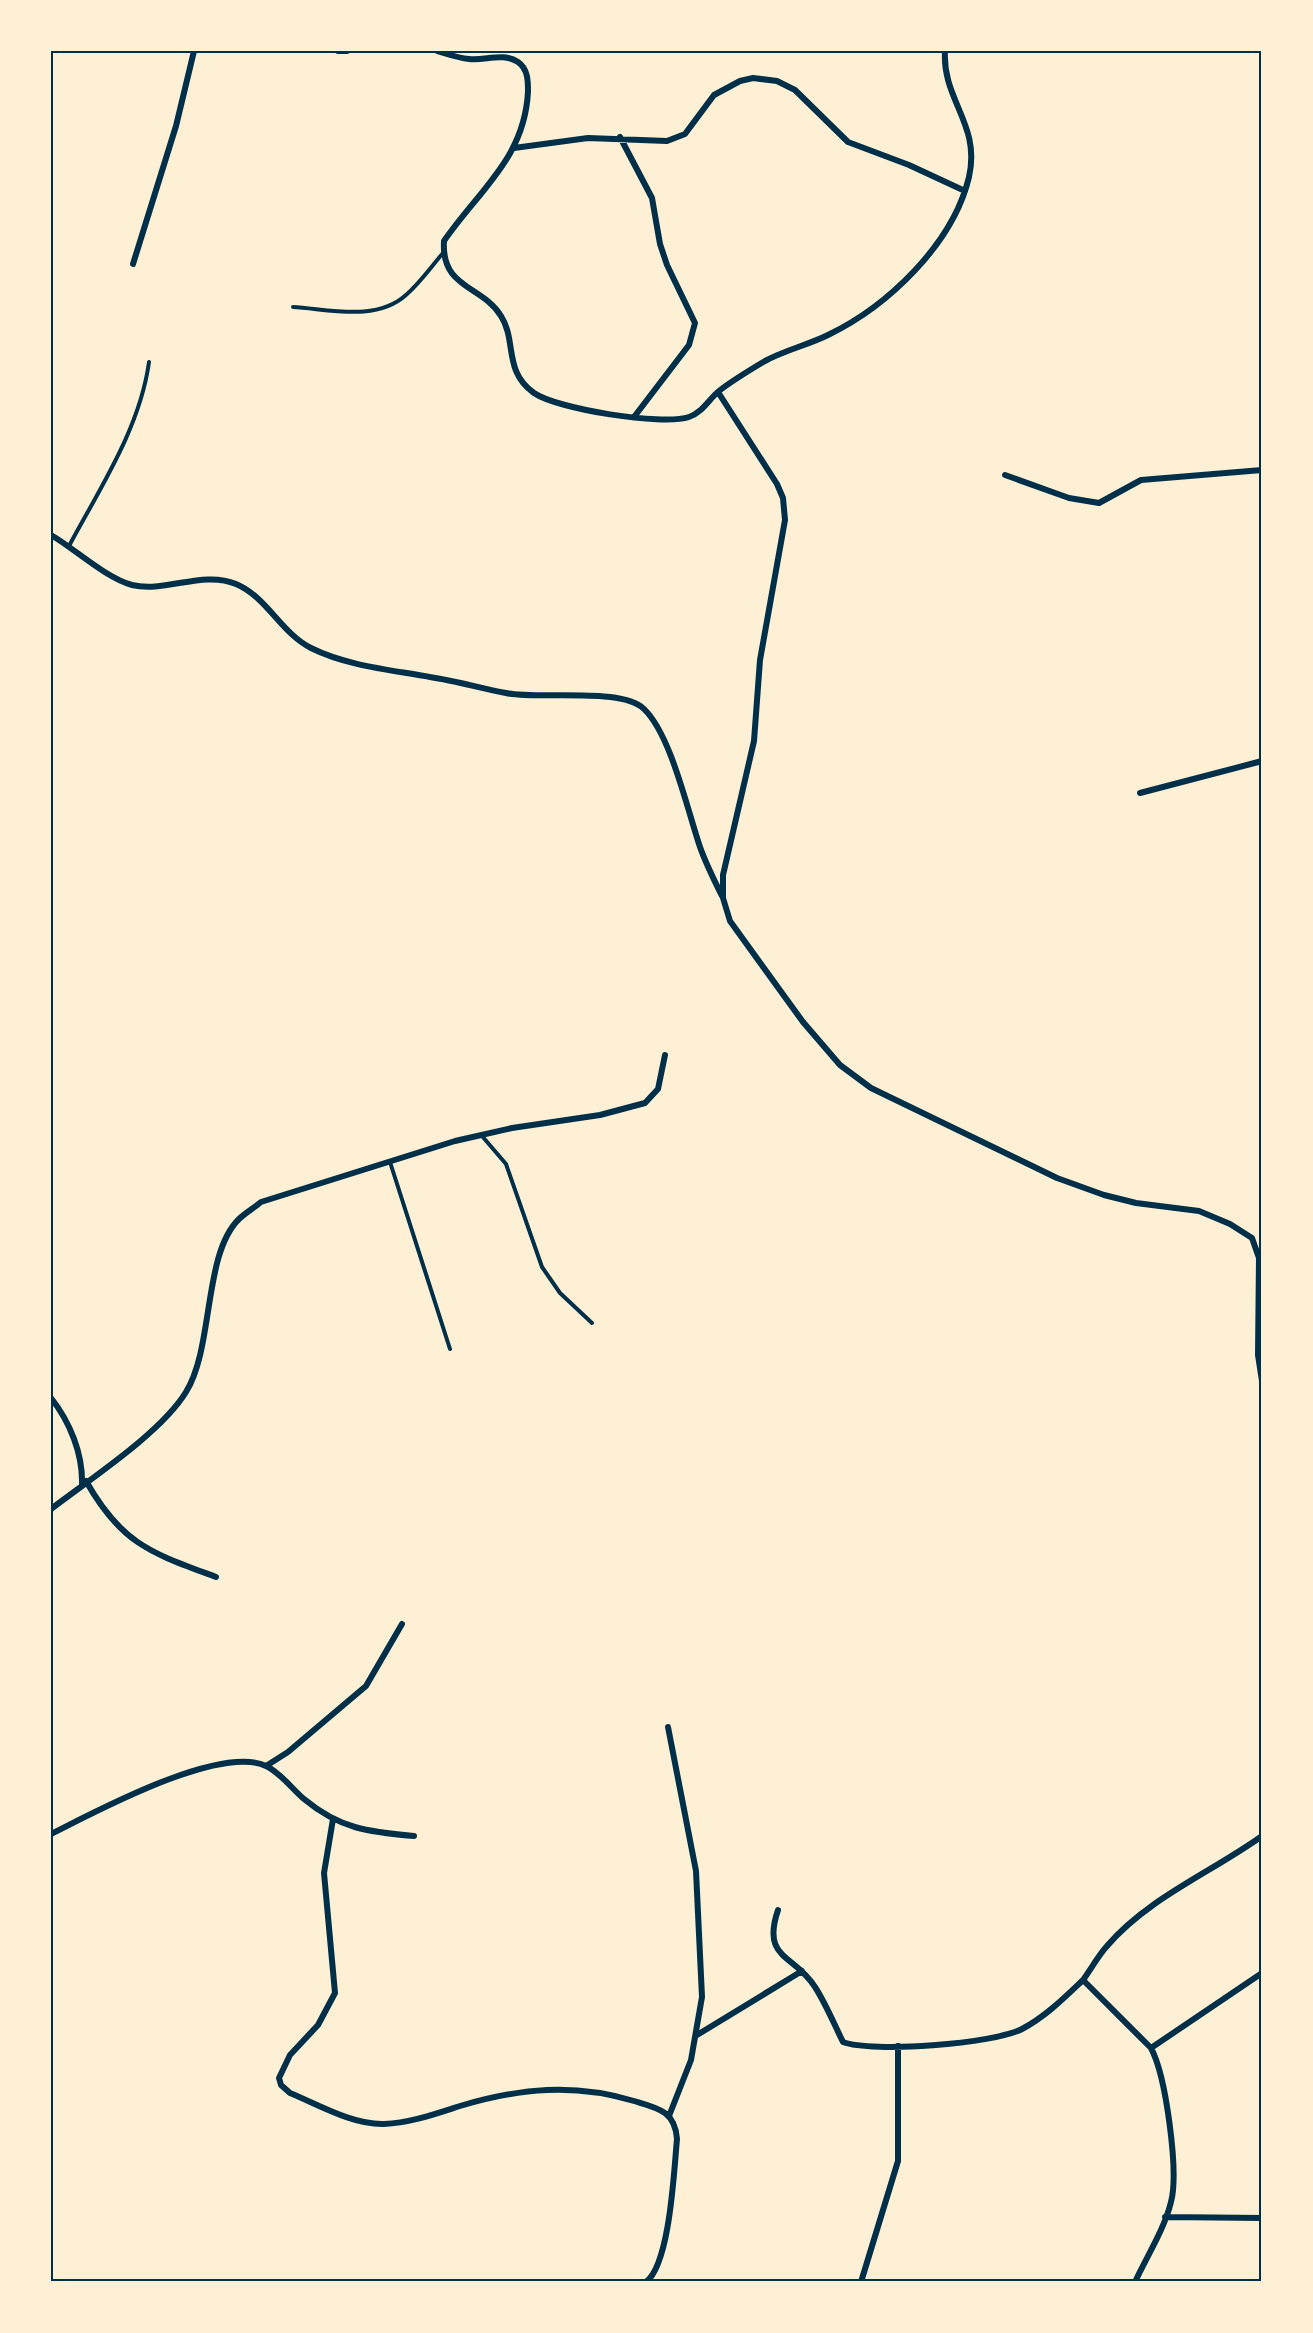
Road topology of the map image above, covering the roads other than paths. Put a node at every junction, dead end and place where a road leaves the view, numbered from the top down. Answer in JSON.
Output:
{"nodes":[{"id":1,"x":194,"y":51,"type":"edge"},
{"id":2,"x":338,"y":51,"type":"edge"},
{"id":3,"x":347,"y":51,"type":"edge"},
{"id":4,"x":437,"y":51,"type":"edge"},
{"id":5,"x":945,"y":51,"type":"edge"},
{"id":6,"x":493,"y":54,"type":"edge"},
{"id":7,"x":620,"y":137,"type":"junction"},
{"id":8,"x":514,"y":148,"type":"junction"},
{"id":9,"x":965,"y":191,"type":"junction"},
{"id":10,"x":443,"y":253,"type":"junction"},
{"id":11,"x":133,"y":264,"type":"dead end"},
{"id":12,"x":293,"y":307,"type":"dead end"},
{"id":13,"x":149,"y":362,"type":"dead end"},
{"id":14,"x":718,"y":392,"type":"junction"},
{"id":15,"x":634,"y":417,"type":"junction"},
{"id":16,"x":1262,"y":470,"type":"edge"},
{"id":17,"x":1005,"y":475,"type":"dead end"},
{"id":18,"x":51,"y":535,"type":"edge"},
{"id":19,"x":69,"y":546,"type":"junction"},
{"id":20,"x":1262,"y":761,"type":"edge"},
{"id":21,"x":1140,"y":793,"type":"dead end"},
{"id":22,"x":723,"y":898,"type":"junction"},
{"id":23,"x":665,"y":1055,"type":"dead end"},
{"id":24,"x":481,"y":1135,"type":"junction"},
{"id":25,"x":390,"y":1162,"type":"junction"},
{"id":26,"x":592,"y":1323,"type":"dead end"},
{"id":27,"x":450,"y":1349,"type":"dead end"},
{"id":28,"x":1262,"y":1382,"type":"edge"},
{"id":29,"x":51,"y":1398,"type":"edge"},
{"id":30,"x":84,"y":1483,"type":"junction"},
{"id":31,"x":51,"y":1509,"type":"edge"},
{"id":32,"x":216,"y":1577,"type":"dead end"},
{"id":33,"x":402,"y":1624,"type":"dead end"},
{"id":34,"x":668,"y":1727,"type":"dead end"},
{"id":35,"x":266,"y":1766,"type":"junction"},
{"id":36,"x":333,"y":1819,"type":"junction"},
{"id":37,"x":51,"y":1834,"type":"edge"},
{"id":38,"x":414,"y":1836,"type":"dead end"},
{"id":39,"x":1262,"y":1836,"type":"edge"},
{"id":40,"x":778,"y":1910,"type":"dead end"},
{"id":41,"x":802,"y":1971,"type":"junction"},
{"id":42,"x":1262,"y":1973,"type":"edge"},
{"id":43,"x":1083,"y":1980,"type":"junction"},
{"id":44,"x":697,"y":2035,"type":"junction"},
{"id":45,"x":898,"y":2046,"type":"junction"},
{"id":46,"x":1151,"y":2048,"type":"junction"},
{"id":47,"x":669,"y":2116,"type":"junction"},
{"id":48,"x":1165,"y":2217,"type":"junction"},
{"id":49,"x":1262,"y":2218,"type":"edge"},
{"id":50,"x":651,"y":2281,"type":"edge"},
{"id":51,"x":861,"y":2282,"type":"edge"},
{"id":52,"x":1135,"y":2282,"type":"edge"}],
"edges":[{"from":1,"to":11,"type":"street"},
{"from":2,"to":3,"type":"street"},
{"from":4,"to":6,"type":"street"},
{"from":5,"to":9,"type":"street"},
{"from":6,"to":8,"type":"street"},
{"from":7,"to":8,"type":"street"},
{"from":7,"to":9,"type":"street"},
{"from":7,"to":15,"type":"street"},
{"from":8,"to":10,"type":"street"},
{"from":9,"to":14,"type":"street"},
{"from":10,"to":12,"type":"lane"},
{"from":10,"to":15,"type":"street"},
{"from":13,"to":19,"type":"lane"},
{"from":14,"to":15,"type":"street"},
{"from":14,"to":22,"type":"street"},
{"from":16,"to":17,"type":"street"},
{"from":18,"to":19,"type":"street"},
{"from":19,"to":22,"type":"street"},
{"from":20,"to":21,"type":"street"},
{"from":22,"to":28,"type":"street"},
{"from":23,"to":24,"type":"street"},
{"from":24,"to":25,"type":"street"},
{"from":24,"to":26,"type":"lane"},
{"from":25,"to":27,"type":"lane"},
{"from":25,"to":30,"type":"street"},
{"from":29,"to":30,"type":"street"},
{"from":30,"to":31,"type":"street"},
{"from":30,"to":32,"type":"street"},
{"from":33,"to":35,"type":"street"},
{"from":34,"to":44,"type":"street"},
{"from":35,"to":36,"type":"street"},
{"from":35,"to":37,"type":"street"},
{"from":36,"to":38,"type":"street"},
{"from":36,"to":47,"type":"street"},
{"from":39,"to":43,"type":"street"},
{"from":40,"to":41,"type":"street"},
{"from":41,"to":44,"type":"street"},
{"from":41,"to":45,"type":"street"},
{"from":42,"to":46,"type":"street"},
{"from":43,"to":45,"type":"street"},
{"from":43,"to":46,"type":"street"},
{"from":44,"to":47,"type":"street"},
{"from":45,"to":51,"type":"street"},
{"from":46,"to":48,"type":"street"},
{"from":47,"to":50,"type":"street"},
{"from":48,"to":49,"type":"street"},
{"from":48,"to":52,"type":"street"}]}
